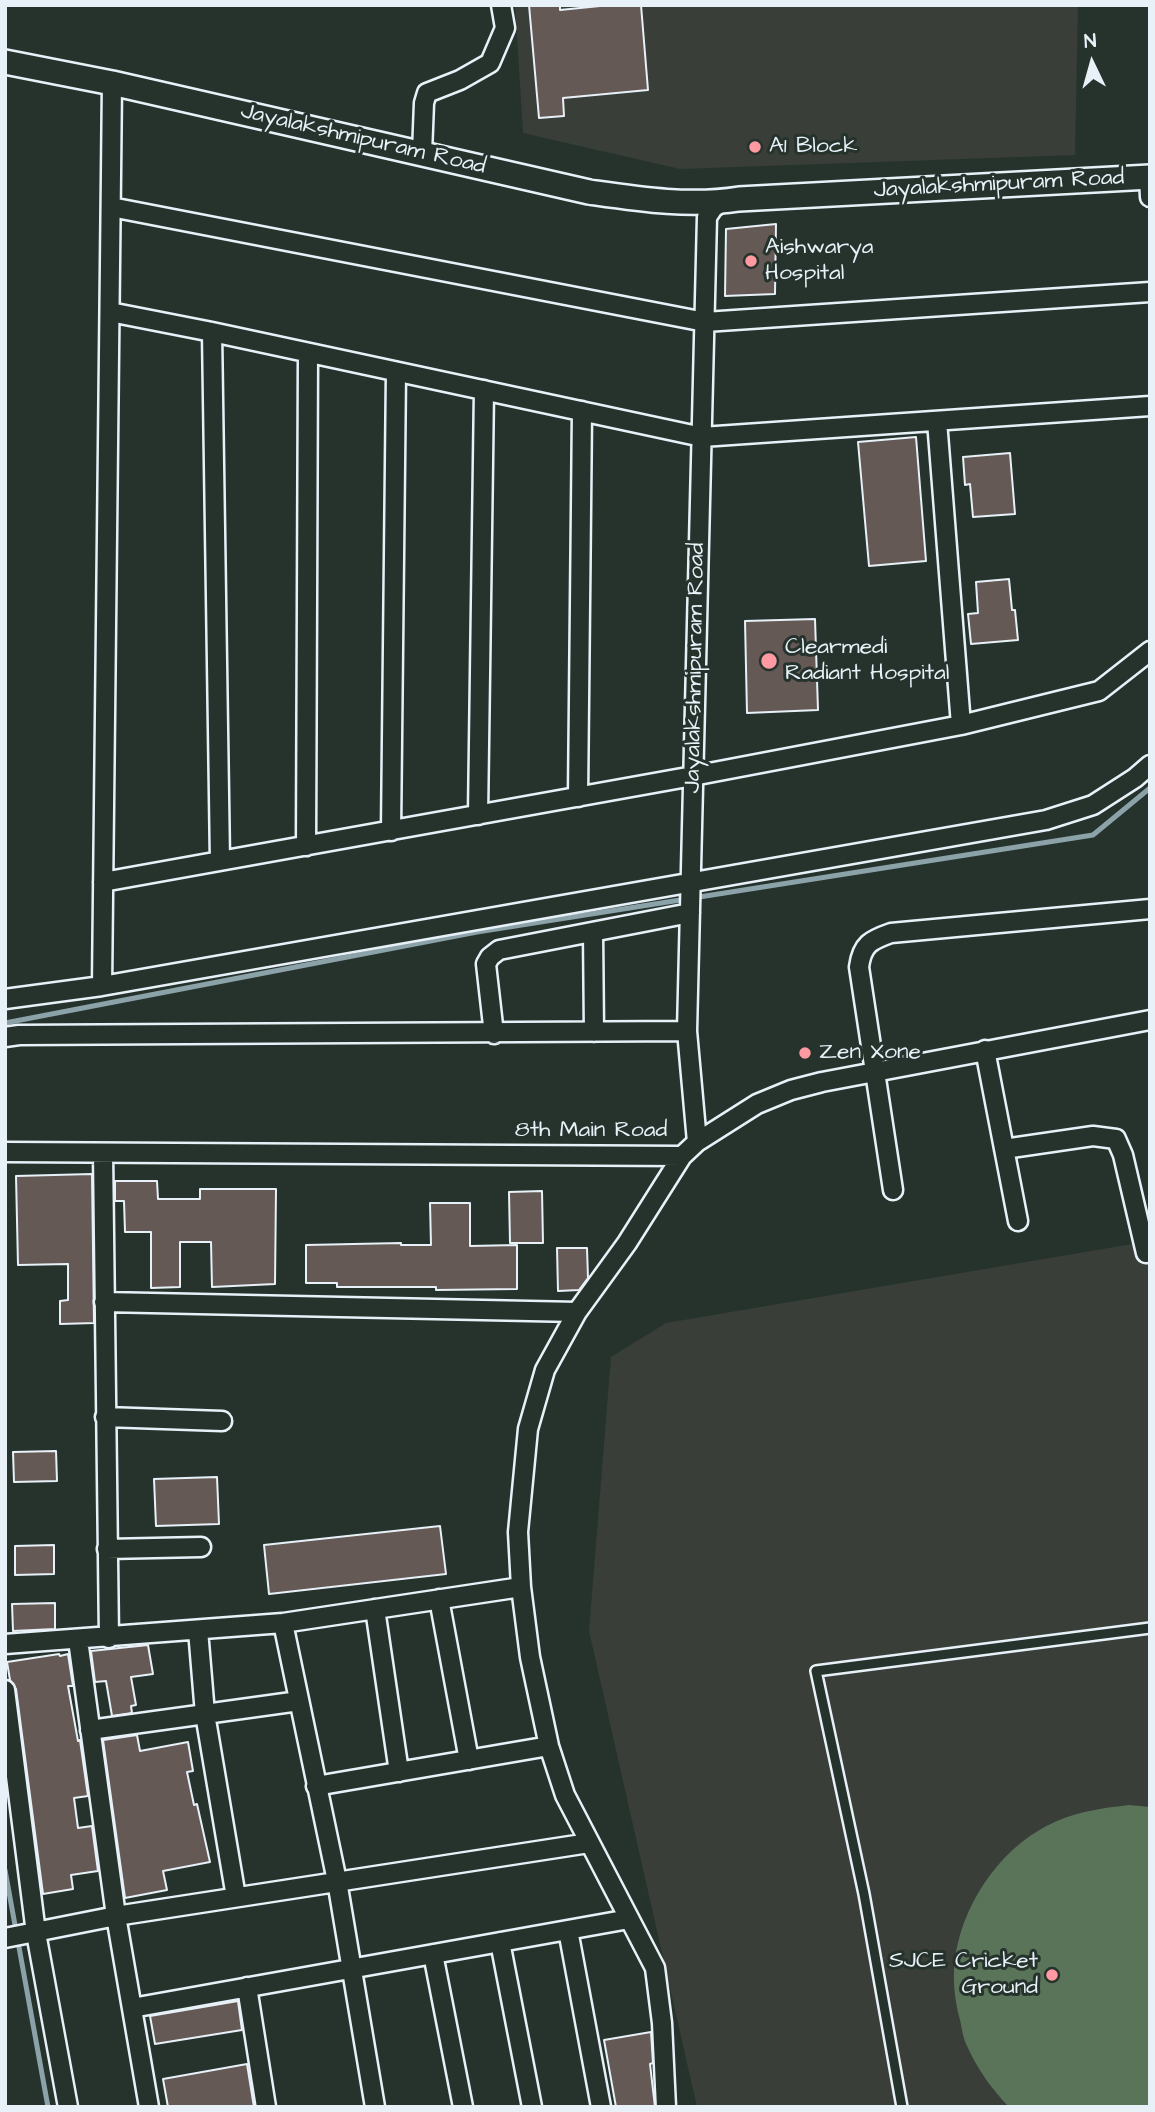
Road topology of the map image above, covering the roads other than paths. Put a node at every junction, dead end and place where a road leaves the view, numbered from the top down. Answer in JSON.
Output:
{"nodes":[{"id":1,"x":501,"y":5,"type":"edge"},
{"id":2,"x":5,"y":62,"type":"edge"},
{"id":3,"x":112,"y":83,"type":"junction"},
{"id":4,"x":422,"y":153,"type":"junction"},
{"id":5,"x":1149,"y":177,"type":"edge"},
{"id":6,"x":1150,"y":197,"type":"edge"},
{"id":7,"x":723,"y":201,"type":"junction"},
{"id":8,"x":111,"y":207,"type":"junction"},
{"id":9,"x":1150,"y":292,"type":"edge"},
{"id":10,"x":110,"y":312,"type":"junction"},
{"id":11,"x":705,"y":321,"type":"junction"},
{"id":12,"x":212,"y":332,"type":"junction"},
{"id":13,"x":308,"y":353,"type":"junction"},
{"id":14,"x":396,"y":372,"type":"junction"},
{"id":15,"x":484,"y":390,"type":"junction"},
{"id":16,"x":1150,"y":405,"type":"edge"},
{"id":17,"x":582,"y":411,"type":"junction"},
{"id":18,"x":937,"y":421,"type":"junction"},
{"id":19,"x":702,"y":437,"type":"junction"},
{"id":20,"x":1150,"y":651,"type":"edge"},
{"id":21,"x":961,"y":725,"type":"junction"},
{"id":22,"x":1150,"y":765,"type":"edge"},
{"id":23,"x":693,"y":776,"type":"junction"},
{"id":24,"x":578,"y":797,"type":"junction"},
{"id":25,"x":478,"y":815,"type":"junction"},
{"id":26,"x":391,"y":831,"type":"junction"},
{"id":27,"x":306,"y":846,"type":"junction"},
{"id":28,"x":220,"y":861,"type":"junction"},
{"id":29,"x":103,"y":882,"type":"junction"},
{"id":30,"x":691,"y":882,"type":"junction"},
{"id":31,"x":1150,"y":909,"type":"edge"},
{"id":32,"x":690,"y":913,"type":"junction"},
{"id":33,"x":593,"y":932,"type":"junction"},
{"id":34,"x":102,"y":986,"type":"junction"},
{"id":35,"x":5,"y":999,"type":"edge"},
{"id":36,"x":1150,"y":1020,"type":"edge"},
{"id":37,"x":687,"y":1031,"type":"junction"},
{"id":38,"x":594,"y":1032,"type":"junction"},
{"id":39,"x":494,"y":1034,"type":"junction"},
{"id":40,"x":5,"y":1037,"type":"edge"},
{"id":41,"x":985,"y":1050,"type":"junction"},
{"id":42,"x":876,"y":1071,"type":"junction"},
{"id":43,"x":696,"y":1142,"type":"junction"},
{"id":44,"x":1004,"y":1149,"type":"junction"},
{"id":45,"x":5,"y":1152,"type":"edge"},
{"id":46,"x":103,"y":1153,"type":"junction"},
{"id":47,"x":682,"y":1156,"type":"junction"},
{"id":48,"x":893,"y":1190,"type":"dead end"},
{"id":49,"x":1018,"y":1221,"type":"dead end"},
{"id":50,"x":1146,"y":1253,"type":"dead end"},
{"id":51,"x":104,"y":1302,"type":"junction"},
{"id":52,"x":577,"y":1312,"type":"junction"},
{"id":53,"x":105,"y":1417,"type":"junction"},
{"id":54,"x":222,"y":1421,"type":"dead end"},
{"id":55,"x":201,"y":1547,"type":"dead end"},
{"id":56,"x":107,"y":1549,"type":"junction"},
{"id":57,"x":521,"y":1587,"type":"junction"},
{"id":58,"x":439,"y":1599,"type":"junction"},
{"id":59,"x":374,"y":1609,"type":"junction"},
{"id":60,"x":283,"y":1623,"type":"junction"},
{"id":61,"x":1150,"y":1628,"type":"edge"},
{"id":62,"x":198,"y":1630,"type":"junction"},
{"id":63,"x":109,"y":1638,"type":"junction"},
{"id":64,"x":78,"y":1640,"type":"junction"},
{"id":65,"x":5,"y":1644,"type":"edge"},
{"id":66,"x":5,"y":1690,"type":"edge"},
{"id":67,"x":299,"y":1701,"type":"junction"},
{"id":68,"x":205,"y":1714,"type":"junction"},
{"id":69,"x":90,"y":1730,"type":"junction"},
{"id":70,"x":549,"y":1746,"type":"junction"},
{"id":71,"x":469,"y":1760,"type":"junction"},
{"id":72,"x":400,"y":1772,"type":"junction"},
{"id":73,"x":316,"y":1786,"type":"junction"},
{"id":74,"x":589,"y":1843,"type":"junction"},
{"id":75,"x":337,"y":1881,"type":"junction"},
{"id":76,"x":236,"y":1897,"type":"junction"},
{"id":77,"x":116,"y":1916,"type":"junction"},
{"id":78,"x":629,"y":1919,"type":"junction"},
{"id":79,"x":568,"y":1930,"type":"junction"},
{"id":80,"x":36,"y":1933,"type":"junction"},
{"id":81,"x":5,"y":1938,"type":"edge"},
{"id":82,"x":500,"y":1942,"type":"junction"},
{"id":83,"x":433,"y":1954,"type":"junction"},
{"id":84,"x":351,"y":1969,"type":"junction"},
{"id":85,"x":247,"y":1987,"type":"junction"},
{"id":86,"x":132,"y":2008,"type":"junction"},
{"id":87,"x":68,"y":2107,"type":"edge"},
{"id":88,"x":149,"y":2107,"type":"edge"},
{"id":89,"x":266,"y":2107,"type":"edge"},
{"id":90,"x":375,"y":2107,"type":"edge"},
{"id":91,"x":463,"y":2107,"type":"edge"},
{"id":92,"x":532,"y":2107,"type":"edge"},
{"id":93,"x":601,"y":2107,"type":"edge"},
{"id":94,"x":666,"y":2107,"type":"edge"},
{"id":95,"x":902,"y":2107,"type":"edge"}],
"edges":[{"from":1,"to":4,"type":"street"},
{"from":2,"to":3,"type":"street","name":"Jayalakshmipuram Road"},
{"from":3,"to":4,"type":"street","name":"Jayalakshmipuram Road"},
{"from":3,"to":8,"type":"street"},
{"from":4,"to":7,"type":"street","name":"Jayalakshmipuram Road"},
{"from":5,"to":6,"type":"street"},
{"from":5,"to":7,"type":"street","name":"Jayalakshmipuram Road"},
{"from":7,"to":11,"type":"street","name":"Jayalakshmipuram Road"},
{"from":8,"to":10,"type":"street"},
{"from":8,"to":11,"type":"street"},
{"from":9,"to":11,"type":"street"},
{"from":10,"to":12,"type":"street"},
{"from":10,"to":29,"type":"street"},
{"from":11,"to":19,"type":"street","name":"Jayalakshmipuram Road"},
{"from":12,"to":13,"type":"street"},
{"from":12,"to":28,"type":"street"},
{"from":13,"to":14,"type":"street"},
{"from":13,"to":27,"type":"street"},
{"from":14,"to":15,"type":"street"},
{"from":14,"to":26,"type":"street"},
{"from":15,"to":17,"type":"street"},
{"from":15,"to":25,"type":"street"},
{"from":16,"to":18,"type":"street"},
{"from":17,"to":19,"type":"street"},
{"from":17,"to":24,"type":"street"},
{"from":18,"to":19,"type":"street"},
{"from":18,"to":21,"type":"street"},
{"from":19,"to":23,"type":"street","name":"Jayalakshmipuram Road"},
{"from":20,"to":21,"type":"street"},
{"from":21,"to":23,"type":"street"},
{"from":22,"to":30,"type":"street"},
{"from":23,"to":24,"type":"street"},
{"from":23,"to":30,"type":"street","name":"Jayalakshmipuram Road"},
{"from":24,"to":25,"type":"street"},
{"from":25,"to":26,"type":"street"},
{"from":26,"to":27,"type":"street"},
{"from":27,"to":28,"type":"street"},
{"from":28,"to":29,"type":"street"},
{"from":29,"to":34,"type":"street"},
{"from":30,"to":32,"type":"street","name":"Jayalakshmipuram Road"},
{"from":30,"to":34,"type":"street"},
{"from":31,"to":42,"type":"street"},
{"from":32,"to":33,"type":"street"},
{"from":32,"to":37,"type":"street","name":"Jayalakshmipuram Road"},
{"from":33,"to":38,"type":"street"},
{"from":33,"to":39,"type":"street"},
{"from":34,"to":35,"type":"street"},
{"from":36,"to":41,"type":"street","name":"8th Main Road"},
{"from":37,"to":38,"type":"street"},
{"from":37,"to":43,"type":"street","name":"Jayalakshmipuram Road"},
{"from":38,"to":39,"type":"street"},
{"from":39,"to":40,"type":"street"},
{"from":41,"to":42,"type":"street","name":"8th Main Road"},
{"from":41,"to":44,"type":"street"},
{"from":42,"to":43,"type":"street","name":"8th Main Road"},
{"from":42,"to":48,"type":"street"},
{"from":43,"to":47,"type":"street","name":"8th Main Road"},
{"from":44,"to":49,"type":"street"},
{"from":44,"to":50,"type":"street"},
{"from":45,"to":46,"type":"street","name":"8th Main Road"},
{"from":46,"to":47,"type":"street","name":"8th Main Road"},
{"from":46,"to":51,"type":"street"},
{"from":47,"to":52,"type":"street"},
{"from":51,"to":52,"type":"street"},
{"from":51,"to":53,"type":"street"},
{"from":52,"to":57,"type":"street"},
{"from":53,"to":54,"type":"street"},
{"from":53,"to":56,"type":"street"},
{"from":55,"to":56,"type":"street"},
{"from":56,"to":63,"type":"street"},
{"from":57,"to":58,"type":"street"},
{"from":57,"to":70,"type":"street"},
{"from":58,"to":59,"type":"street"},
{"from":58,"to":71,"type":"street"},
{"from":59,"to":60,"type":"street"},
{"from":59,"to":72,"type":"street"},
{"from":60,"to":62,"type":"street"},
{"from":60,"to":67,"type":"street"},
{"from":61,"to":95,"type":"lane"},
{"from":62,"to":63,"type":"street"},
{"from":62,"to":68,"type":"street"},
{"from":63,"to":64,"type":"street"},
{"from":64,"to":65,"type":"street"},
{"from":64,"to":69,"type":"street"},
{"from":66,"to":80,"type":"street"},
{"from":67,"to":68,"type":"street"},
{"from":67,"to":73,"type":"street"},
{"from":68,"to":69,"type":"street"},
{"from":68,"to":76,"type":"street"},
{"from":69,"to":77,"type":"street"},
{"from":70,"to":71,"type":"street"},
{"from":70,"to":74,"type":"street"},
{"from":71,"to":72,"type":"street"},
{"from":72,"to":73,"type":"street"},
{"from":73,"to":75,"type":"street"},
{"from":74,"to":75,"type":"street"},
{"from":74,"to":78,"type":"street"},
{"from":75,"to":76,"type":"street"},
{"from":75,"to":84,"type":"street"},
{"from":76,"to":77,"type":"street"},
{"from":77,"to":80,"type":"street"},
{"from":77,"to":86,"type":"street"},
{"from":78,"to":79,"type":"street"},
{"from":78,"to":94,"type":"street"},
{"from":79,"to":82,"type":"street"},
{"from":79,"to":93,"type":"street"},
{"from":80,"to":81,"type":"street"},
{"from":80,"to":87,"type":"street"},
{"from":82,"to":83,"type":"street"},
{"from":82,"to":92,"type":"street"},
{"from":83,"to":84,"type":"street"},
{"from":83,"to":91,"type":"street"},
{"from":84,"to":85,"type":"street"},
{"from":84,"to":90,"type":"street"},
{"from":85,"to":86,"type":"street"},
{"from":85,"to":89,"type":"street"},
{"from":86,"to":88,"type":"street"}]}
